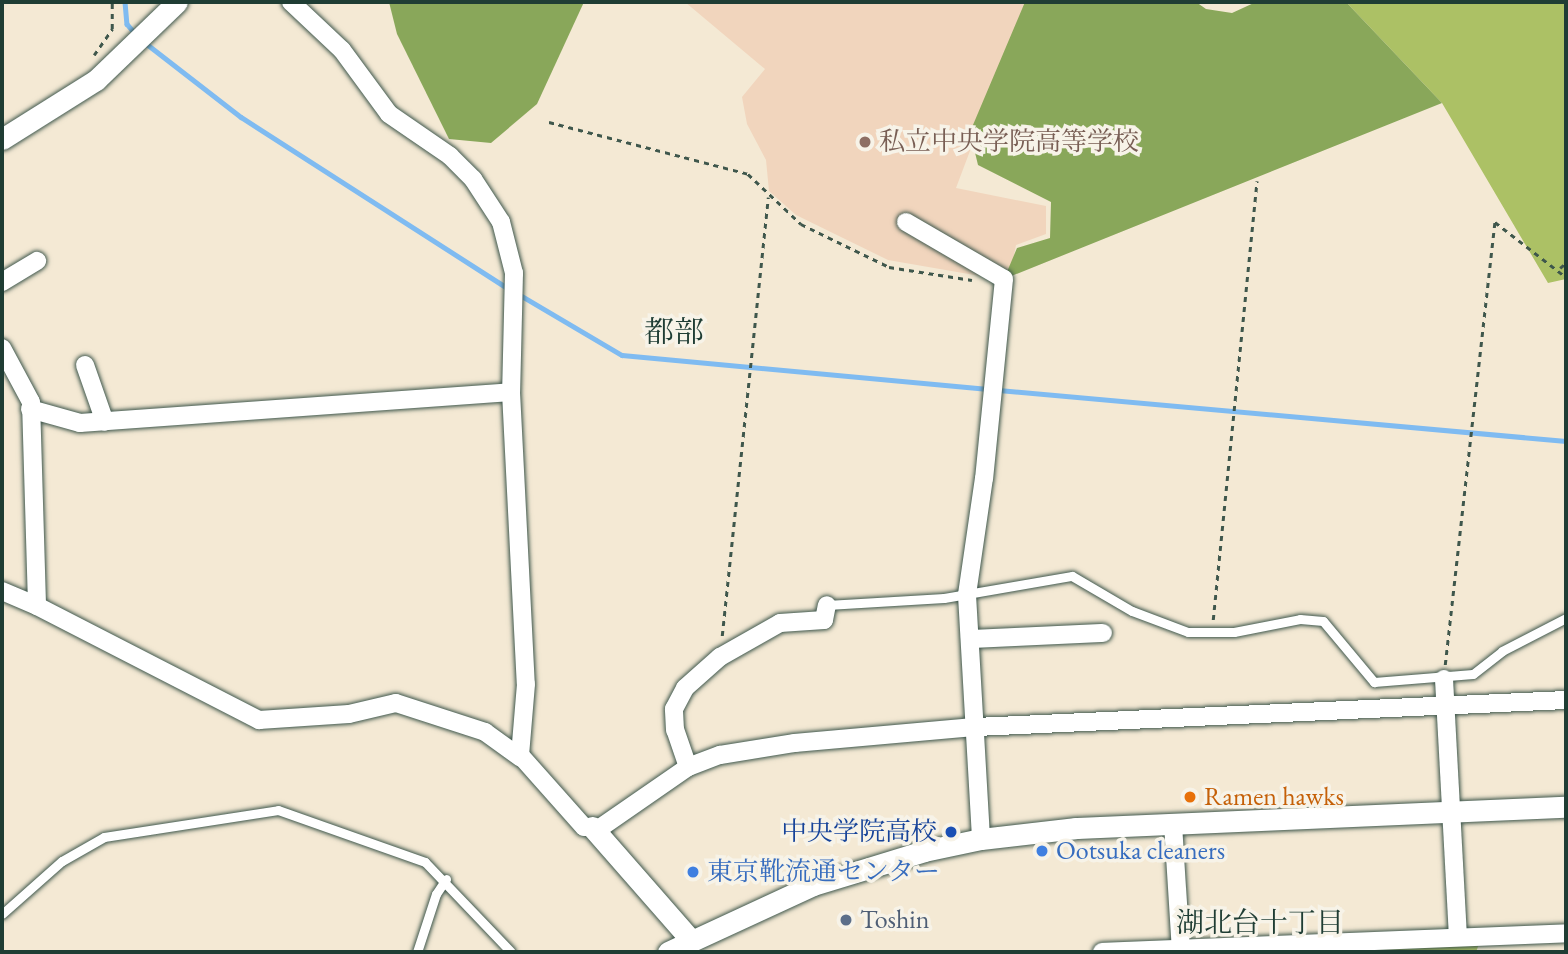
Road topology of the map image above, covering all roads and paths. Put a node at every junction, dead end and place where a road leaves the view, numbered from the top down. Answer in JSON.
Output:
{"nodes":[{"id":1,"x":112,"y":2,"type":"edge"},
{"id":2,"x":177,"y":2,"type":"edge"},
{"id":3,"x":291,"y":2,"type":"edge"},
{"id":4,"x":90,"y":61,"type":"dead end"},
{"id":5,"x":550,"y":122,"type":"dead end"},
{"id":6,"x":2,"y":139,"type":"edge"},
{"id":7,"x":1257,"y":181,"type":"dead end"},
{"id":8,"x":768,"y":196,"type":"junction"},
{"id":9,"x":906,"y":222,"type":"dead end"},
{"id":10,"x":37,"y":261,"type":"dead end"},
{"id":11,"x":1566,"y":263,"type":"edge"},
{"id":12,"x":1560,"y":268,"type":"junction"},
{"id":13,"x":1566,"y":277,"type":"edge"},
{"id":14,"x":2,"y":282,"type":"edge"},
{"id":15,"x":1003,"y":285,"type":"junction"},
{"id":16,"x":2,"y":348,"type":"edge"},
{"id":17,"x":85,"y":365,"type":"dead end"},
{"id":18,"x":8,"y":373,"type":"edge"},
{"id":19,"x":511,"y":392,"type":"junction"},
{"id":20,"x":30,"y":409,"type":"junction"},
{"id":21,"x":105,"y":422,"type":"junction"},
{"id":22,"x":2,"y":591,"type":"edge"},
{"id":23,"x":967,"y":595,"type":"junction"},
{"id":24,"x":827,"y":605,"type":"joint"},
{"id":25,"x":37,"y":606,"type":"junction"},
{"id":26,"x":1566,"y":618,"type":"edge"},
{"id":27,"x":1103,"y":634,"type":"dead end"},
{"id":28,"x":1212,"y":634,"type":"junction"},
{"id":29,"x":970,"y":639,"type":"junction"},
{"id":30,"x":720,"y":657,"type":"junction"},
{"id":31,"x":1444,"y":679,"type":"junction"},
{"id":32,"x":1566,"y":700,"type":"edge"},
{"id":33,"x":1444,"y":704,"type":"junction"},
{"id":34,"x":975,"y":727,"type":"junction"},
{"id":35,"x":521,"y":758,"type":"junction"},
{"id":36,"x":688,"y":768,"type":"junction"},
{"id":37,"x":1566,"y":807,"type":"edge"},
{"id":38,"x":1451,"y":813,"type":"junction"},
{"id":39,"x":1173,"y":824,"type":"junction"},
{"id":40,"x":594,"y":828,"type":"junction"},
{"id":41,"x":981,"y":839,"type":"junction"},
{"id":42,"x":446,"y":879,"type":"junction"},
{"id":43,"x":2,"y":915,"type":"edge"},
{"id":44,"x":1566,"y":933,"type":"edge"},
{"id":45,"x":1458,"y":937,"type":"junction"},
{"id":46,"x":1479,"y":944,"type":"edge"},
{"id":47,"x":697,"y":946,"type":"edge"},
{"id":48,"x":1262,"y":948,"type":"edge"},
{"id":49,"x":1180,"y":950,"type":"edge"},
{"id":50,"x":417,"y":952,"type":"edge"},
{"id":51,"x":511,"y":952,"type":"edge"},
{"id":52,"x":668,"y":952,"type":"edge"},
{"id":53,"x":1102,"y":952,"type":"edge"}],
"edges":[{"from":1,"to":4,"type":"path"},
{"from":2,"to":6,"type":"street"},
{"from":3,"to":19,"type":"street"},
{"from":5,"to":8,"type":"path"},
{"from":7,"to":28,"type":"path"},
{"from":8,"to":15,"type":"path"},
{"from":8,"to":30,"type":"path"},
{"from":9,"to":15,"type":"street"},
{"from":10,"to":14,"type":"street"},
{"from":11,"to":12,"type":"path"},
{"from":12,"to":13,"type":"path"},
{"from":12,"to":31,"type":"path"},
{"from":15,"to":23,"type":"street"},
{"from":16,"to":18,"type":"street"},
{"from":17,"to":21,"type":"street"},
{"from":18,"to":20,"type":"street"},
{"from":19,"to":21,"type":"street"},
{"from":19,"to":35,"type":"street"},
{"from":20,"to":21,"type":"street"},
{"from":20,"to":25,"type":"street"},
{"from":22,"to":25,"type":"street"},
{"from":23,"to":24,"type":"lane"},
{"from":23,"to":28,"type":"lane"},
{"from":23,"to":29,"type":"street"},
{"from":24,"to":30,"type":"street"},
{"from":25,"to":35,"type":"street"},
{"from":26,"to":31,"type":"lane"},
{"from":27,"to":29,"type":"street"},
{"from":28,"to":31,"type":"lane"},
{"from":29,"to":34,"type":"street"},
{"from":30,"to":36,"type":"street"},
{"from":31,"to":33,"type":"street"},
{"from":32,"to":33,"type":"street"},
{"from":33,"to":34,"type":"street"},
{"from":33,"to":38,"type":"street"},
{"from":34,"to":36,"type":"street"},
{"from":34,"to":41,"type":"street"},
{"from":35,"to":40,"type":"street"},
{"from":36,"to":40,"type":"street"},
{"from":37,"to":38,"type":"street"},
{"from":38,"to":39,"type":"street"},
{"from":38,"to":45,"type":"street"},
{"from":39,"to":41,"type":"street"},
{"from":39,"to":49,"type":"street"},
{"from":40,"to":47,"type":"street"},
{"from":41,"to":47,"type":"street"},
{"from":42,"to":43,"type":"lane"},
{"from":42,"to":50,"type":"lane"},
{"from":42,"to":51,"type":"lane"},
{"from":44,"to":46,"type":"street"},
{"from":45,"to":46,"type":"street"},
{"from":45,"to":48,"type":"street"},
{"from":47,"to":52,"type":"street"},
{"from":48,"to":49,"type":"street"},
{"from":49,"to":53,"type":"street"}]}
